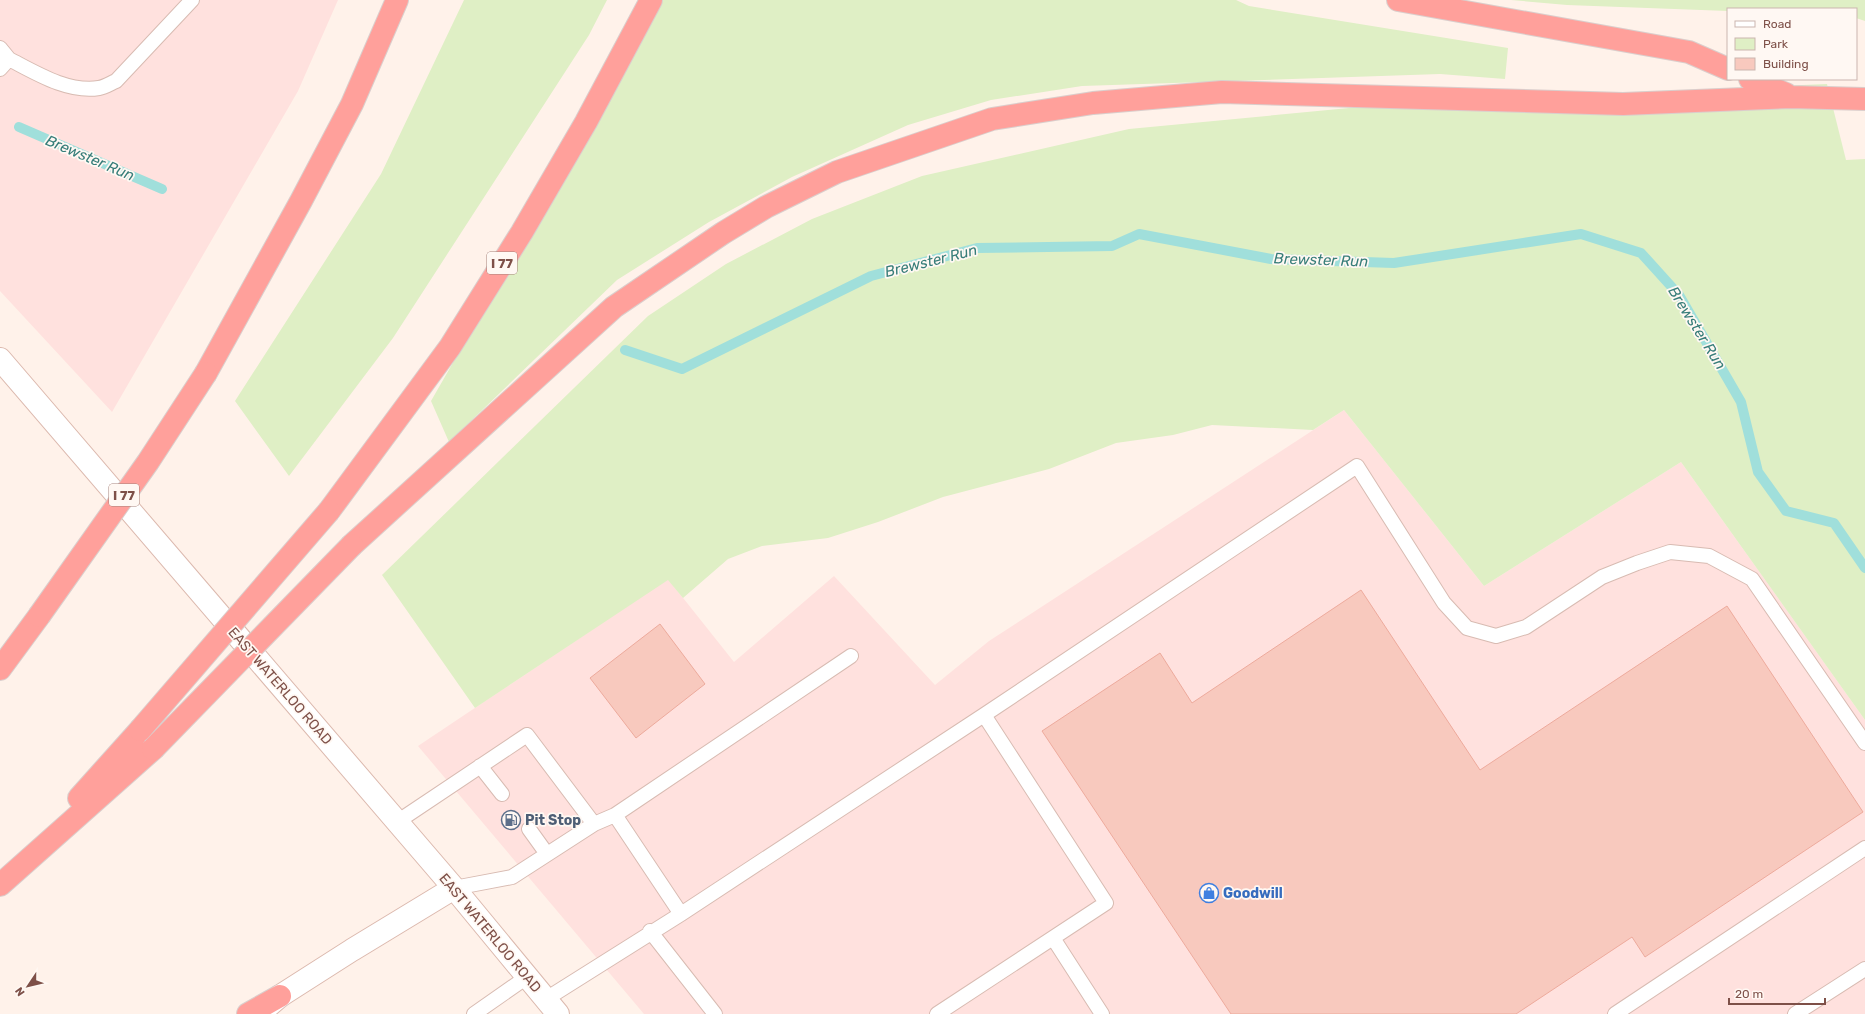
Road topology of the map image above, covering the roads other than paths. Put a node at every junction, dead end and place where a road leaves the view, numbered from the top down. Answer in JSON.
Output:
{"nodes":[{"id":1,"x":192,"y":0,"type":"edge"},
{"id":2,"x":396,"y":0,"type":"edge"},
{"id":3,"x":651,"y":0,"type":"edge"},
{"id":4,"x":1398,"y":0,"type":"edge"},
{"id":5,"x":0,"y":48,"type":"edge"},
{"id":6,"x":5,"y":64,"type":"edge"},
{"id":7,"x":1727,"y":69,"type":"edge"},
{"id":8,"x":1752,"y":80,"type":"edge"},
{"id":9,"x":1791,"y":97,"type":"junction"},
{"id":10,"x":1865,"y":99,"type":"edge"},
{"id":11,"x":0,"y":360,"type":"edge"},
{"id":12,"x":851,"y":656,"type":"dead end"},
{"id":13,"x":0,"y":669,"type":"edge"},
{"id":14,"x":984,"y":715,"type":"junction"},
{"id":15,"x":1865,"y":743,"type":"edge"},
{"id":16,"x":480,"y":766,"type":"junction"},
{"id":17,"x":502,"y":794,"type":"dead end"},
{"id":18,"x":615,"y":814,"type":"junction"},
{"id":19,"x":397,"y":822,"type":"junction"},
{"id":20,"x":594,"y":824,"type":"junction"},
{"id":21,"x":529,"y":829,"type":"dead end"},
{"id":22,"x":1865,"y":848,"type":"edge"},
{"id":23,"x":547,"y":854,"type":"junction"},
{"id":24,"x":0,"y":879,"type":"edge"},
{"id":25,"x":0,"y":885,"type":"edge"},
{"id":26,"x":454,"y":888,"type":"junction"},
{"id":27,"x":681,"y":914,"type":"junction"},
{"id":28,"x":650,"y":931,"type":"junction"},
{"id":29,"x":1053,"y":938,"type":"junction"},
{"id":30,"x":1865,"y":969,"type":"edge"},
{"id":31,"x":528,"y":977,"type":"junction"},
{"id":32,"x":280,"y":996,"type":"junction"},
{"id":33,"x":552,"y":1007,"type":"edge"},
{"id":34,"x":248,"y":1014,"type":"edge"},
{"id":35,"x":260,"y":1014,"type":"edge"},
{"id":36,"x":474,"y":1014,"type":"edge"},
{"id":37,"x":715,"y":1014,"type":"edge"},
{"id":38,"x":937,"y":1014,"type":"edge"},
{"id":39,"x":1102,"y":1014,"type":"edge"},
{"id":40,"x":1615,"y":1014,"type":"edge"},
{"id":41,"x":1795,"y":1014,"type":"edge"}],
"edges":[{"from":1,"to":6,"type":"lane"},
{"from":2,"to":13,"type":"highway","number":"I 77","bridge":true},
{"from":3,"to":24,"type":"highway","number":"I 77","bridge":true},
{"from":4,"to":7,"type":"highway"},
{"from":5,"to":6,"type":"lane"},
{"from":8,"to":9,"type":"highway"},
{"from":9,"to":10,"type":"highway"},
{"from":9,"to":25,"type":"highway","bridge":true},
{"from":11,"to":19,"type":"main road","name":"EAST WATERLOO ROAD"},
{"from":12,"to":18,"type":"lane"},
{"from":14,"to":15,"type":"lane"},
{"from":14,"to":27,"type":"lane"},
{"from":14,"to":29,"type":"lane"},
{"from":16,"to":17,"type":"lane"},
{"from":16,"to":19,"type":"lane"},
{"from":16,"to":20,"type":"lane"},
{"from":18,"to":20,"type":"lane"},
{"from":18,"to":27,"type":"lane"},
{"from":19,"to":26,"type":"main road","name":"EAST WATERLOO ROAD"},
{"from":20,"to":23,"type":"lane"},
{"from":21,"to":23,"type":"lane"},
{"from":22,"to":40,"type":"lane"},
{"from":23,"to":26,"type":"lane"},
{"from":26,"to":31,"type":"main road","name":"EAST WATERLOO ROAD"},
{"from":26,"to":32,"type":"main road"},
{"from":27,"to":28,"type":"lane"},
{"from":28,"to":33,"type":"lane"},
{"from":28,"to":37,"type":"lane"},
{"from":29,"to":38,"type":"lane"},
{"from":29,"to":39,"type":"lane"},
{"from":30,"to":41,"type":"lane"},
{"from":31,"to":33,"type":"main road","name":"EAST WATERLOO ROAD"},
{"from":31,"to":36,"type":"lane"},
{"from":32,"to":34,"type":"highway"},
{"from":32,"to":35,"type":"main road"}]}
